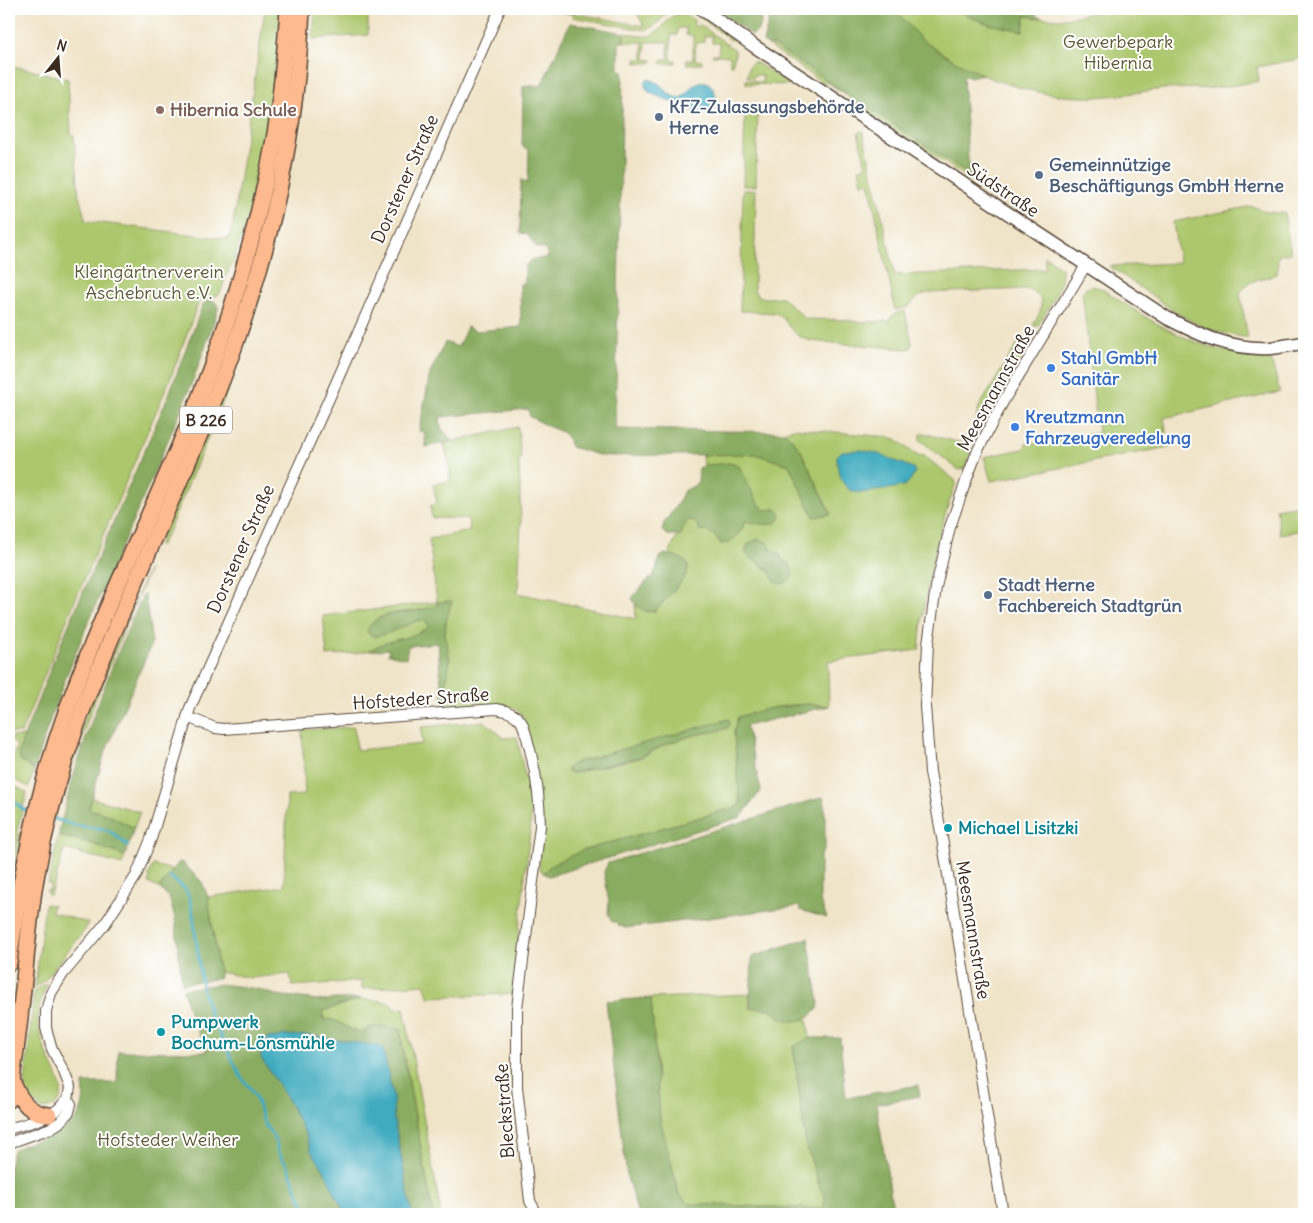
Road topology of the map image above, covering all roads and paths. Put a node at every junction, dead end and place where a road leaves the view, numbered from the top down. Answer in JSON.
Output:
{"nodes":[{"id":1,"x":288,"y":9,"type":"edge"},
{"id":2,"x":302,"y":9,"type":"edge"},
{"id":3,"x":500,"y":9,"type":"edge"},
{"id":4,"x":702,"y":9,"type":"edge"},
{"id":5,"x":1086,"y":265,"type":"junction"},
{"id":6,"x":1304,"y":343,"type":"edge"},
{"id":7,"x":187,"y":717,"type":"junction"},
{"id":8,"x":42,"y":817,"type":"junction"},
{"id":9,"x":9,"y":964,"type":"edge"},
{"id":10,"x":517,"y":1002,"type":"joint"},
{"id":11,"x":12,"y":1078,"type":"junction"},
{"id":12,"x":68,"y":1098,"type":"junction"},
{"id":13,"x":9,"y":1100,"type":"edge"},
{"id":14,"x":49,"y":1115,"type":"junction"},
{"id":15,"x":9,"y":1129,"type":"edge"},
{"id":16,"x":9,"y":1143,"type":"edge"},
{"id":17,"x":537,"y":1214,"type":"edge"},
{"id":18,"x":1003,"y":1214,"type":"edge"}],
"edges":[{"from":1,"to":8,"type":"main road","number":"B 226"},
{"from":2,"to":8,"type":"main road","number":"B 226"},
{"from":3,"to":7,"type":"street","name":"Dorstener Straße"},
{"from":4,"to":5,"type":"street","name":"Südstraße"},
{"from":5,"to":6,"type":"street","name":"Südstraße"},
{"from":5,"to":18,"type":"street","name":"Meesmannstraße"},
{"from":7,"to":10,"type":"street","name":"Hofsteder Straße"},
{"from":7,"to":12,"type":"street","name":"Dorstener Straße"},
{"from":8,"to":9,"type":"main road","number":"B 226"},
{"from":8,"to":11,"type":"main road","number":"B 226"},
{"from":10,"to":17,"type":"street","name":"Bleckstraße"},
{"from":11,"to":13,"type":"main road","number":"B 226"},
{"from":11,"to":14,"type":"main road"},
{"from":12,"to":14,"type":"street"},
{"from":12,"to":16,"type":"street","name":"Dorstener Straße"},
{"from":14,"to":15,"type":"street"}]}
